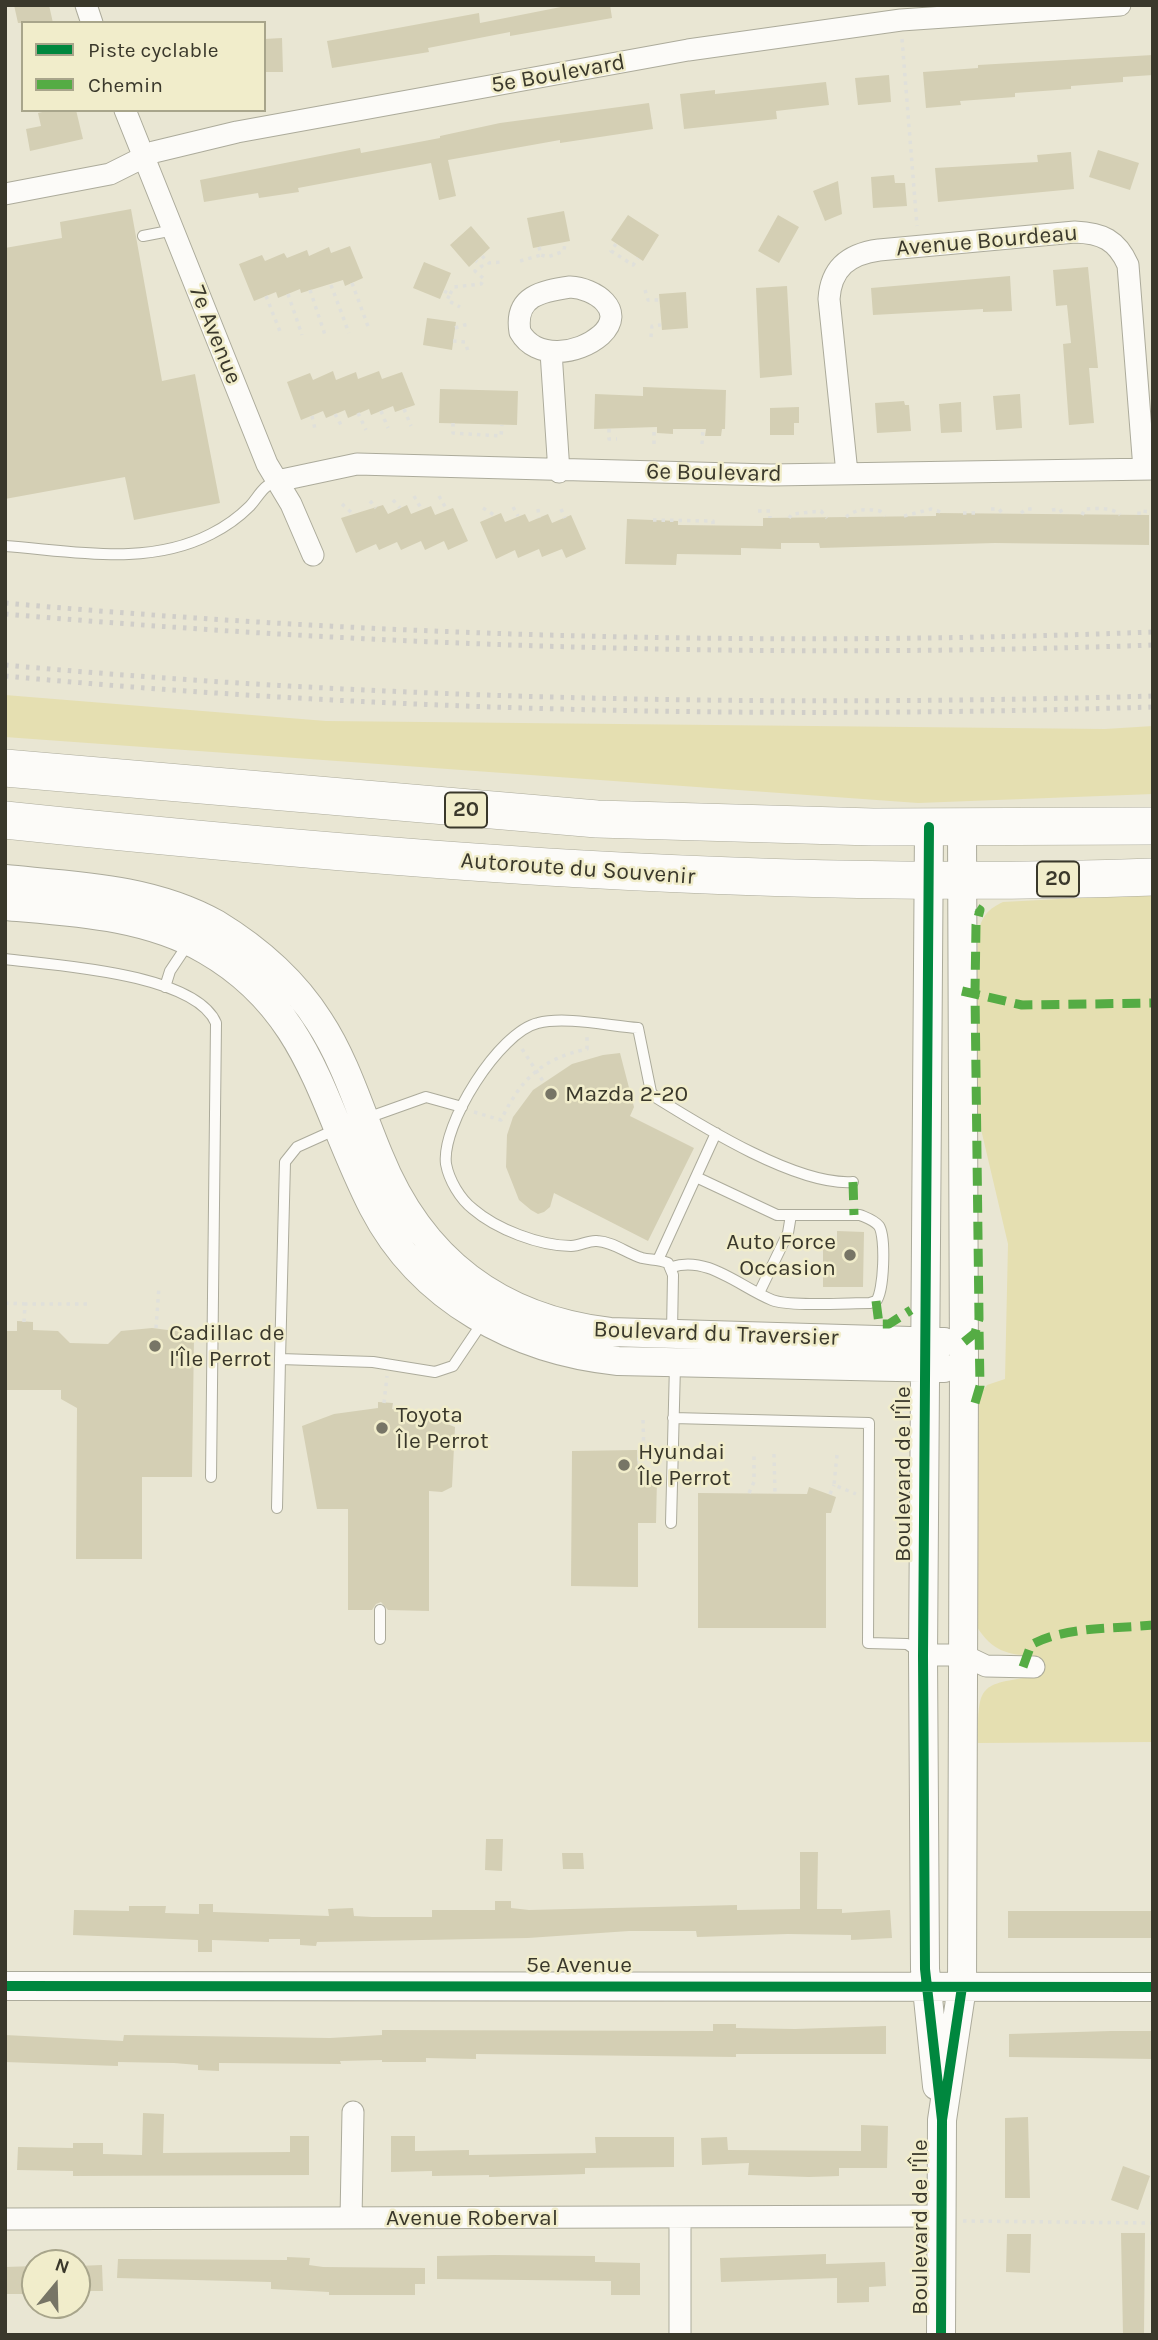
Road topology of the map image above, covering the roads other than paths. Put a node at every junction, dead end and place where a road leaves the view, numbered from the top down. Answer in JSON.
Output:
{"nodes":[{"id":1,"x":1120,"y":5,"type":"edge"},
{"id":2,"x":900,"y":13,"type":"edge"},
{"id":3,"x":126,"y":112,"type":"edge"},
{"id":4,"x":144,"y":157,"type":"junction"},
{"id":5,"x":5,"y":194,"type":"edge"},
{"id":6,"x":174,"y":230,"type":"junction"},
{"id":7,"x":144,"y":236,"type":"dead end"},
{"id":8,"x":551,"y":352,"type":"dead end"},
{"id":9,"x":1148,"y":469,"type":"edge"},
{"id":10,"x":559,"y":471,"type":"junction"},
{"id":11,"x":847,"y":473,"type":"junction"},
{"id":12,"x":277,"y":481,"type":"junction"},
{"id":13,"x":5,"y":546,"type":"edge"},
{"id":14,"x":313,"y":555,"type":"dead end"},
{"id":15,"x":5,"y":768,"type":"edge"},
{"id":16,"x":5,"y":820,"type":"edge"},
{"id":17,"x":1153,"y":826,"type":"edge"},
{"id":18,"x":945,"y":827,"type":"junction"},
{"id":19,"x":1153,"y":877,"type":"edge"},
{"id":20,"x":5,"y":879,"type":"edge"},
{"id":21,"x":945,"y":880,"type":"junction"},
{"id":22,"x":5,"y":905,"type":"edge"},
{"id":23,"x":189,"y":942,"type":"junction"},
{"id":24,"x":5,"y":959,"type":"edge"},
{"id":25,"x":165,"y":987,"type":"junction"},
{"id":26,"x":467,"y":1109,"type":"junction"},
{"id":27,"x":352,"y":1124,"type":"junction"},
{"id":28,"x":716,"y":1133,"type":"junction"},
{"id":29,"x":696,"y":1177,"type":"junction"},
{"id":30,"x":853,"y":1182,"type":"dead end"},
{"id":31,"x":791,"y":1215,"type":"junction"},
{"id":32,"x":658,"y":1260,"type":"junction"},
{"id":33,"x":672,"y":1267,"type":"junction"},
{"id":34,"x":759,"y":1293,"type":"junction"},
{"id":35,"x":484,"y":1320,"type":"junction"},
{"id":36,"x":673,"y":1349,"type":"junction"},
{"id":37,"x":925,"y":1354,"type":"junction"},
{"id":38,"x":964,"y":1355,"type":"junction"},
{"id":39,"x":280,"y":1359,"type":"junction"},
{"id":40,"x":673,"y":1418,"type":"junction"},
{"id":41,"x":211,"y":1477,"type":"dead end"},
{"id":42,"x":277,"y":1508,"type":"dead end"},
{"id":43,"x":671,"y":1523,"type":"dead end"},
{"id":44,"x":380,"y":1610,"type":"dead end"},
{"id":45,"x":380,"y":1639,"type":"dead end"},
{"id":46,"x":923,"y":1655,"type":"junction"},
{"id":47,"x":962,"y":1655,"type":"junction"},
{"id":48,"x":1034,"y":1667,"type":"dead end"},
{"id":49,"x":5,"y":1986,"type":"edge"},
{"id":50,"x":925,"y":1986,"type":"junction"},
{"id":51,"x":962,"y":1987,"type":"junction"},
{"id":52,"x":1153,"y":1987,"type":"edge"},
{"id":53,"x":353,"y":2112,"type":"dead end"},
{"id":54,"x":942,"y":2120,"type":"junction"},
{"id":55,"x":680,"y":2217,"type":"junction"},
{"id":56,"x":351,"y":2218,"type":"junction"},
{"id":57,"x":948,"y":2218,"type":"junction"},
{"id":58,"x":5,"y":2219,"type":"edge"},
{"id":59,"x":680,"y":2335,"type":"edge"},
{"id":60,"x":941,"y":2335,"type":"edge"}],
"edges":[{"from":1,"to":2,"type":"street","name":"5e Boulevard"},
{"from":2,"to":4,"type":"street","name":"5e Boulevard"},
{"from":3,"to":4,"type":"street","name":"7e Avenue"},
{"from":4,"to":5,"type":"street","name":"5e Boulevard"},
{"from":4,"to":6,"type":"street","name":"7e Avenue"},
{"from":6,"to":7,"type":"lane"},
{"from":6,"to":12,"type":"street","name":"7e Avenue"},
{"from":8,"to":10,"type":"street"},
{"from":9,"to":11,"type":"street","name":"6e Boulevard"},
{"from":9,"to":11,"type":"street","name":"Avenue Bourdeau"},
{"from":10,"to":11,"type":"street","name":"6e Boulevard"},
{"from":10,"to":12,"type":"street","name":"6e Boulevard"},
{"from":12,"to":13,"type":"lane"},
{"from":12,"to":14,"type":"street","name":"7e Avenue"},
{"from":15,"to":18,"type":"highway","number":"20"},
{"from":16,"to":21,"type":"highway","name":"Autoroute du Souvenir","number":"20"},
{"from":17,"to":18,"type":"highway","number":"20"},
{"from":18,"to":21,"type":"street","name":"Boulevard de l'Île"},
{"from":19,"to":21,"type":"highway","name":"Autoroute du Souvenir","number":"20"},
{"from":20,"to":27,"type":"street","name":"Boulevard du Traversier"},
{"from":21,"to":37,"type":"street","name":"Boulevard de l'Île"},
{"from":21,"to":38,"type":"street","name":"Boulevard de l'Île"},
{"from":22,"to":23,"type":"street","name":"Boulevard du Traversier"},
{"from":23,"to":25,"type":"lane"},
{"from":23,"to":27,"type":"street","name":"Boulevard du Traversier"},
{"from":24,"to":25,"type":"lane"},
{"from":25,"to":41,"type":"lane"},
{"from":26,"to":27,"type":"lane"},
{"from":26,"to":28,"type":"lane"},
{"from":26,"to":32,"type":"lane"},
{"from":27,"to":35,"type":"street","name":"Boulevard du Traversier"},
{"from":27,"to":36,"type":"street","name":"Boulevard du Traversier"},
{"from":27,"to":39,"type":"lane"},
{"from":28,"to":29,"type":"lane"},
{"from":28,"to":30,"type":"lane"},
{"from":29,"to":31,"type":"lane"},
{"from":29,"to":32,"type":"lane"},
{"from":31,"to":34,"type":"lane"},
{"from":31,"to":34,"type":"lane"},
{"from":32,"to":33,"type":"lane"},
{"from":33,"to":34,"type":"lane"},
{"from":33,"to":36,"type":"lane"},
{"from":35,"to":36,"type":"street","name":"Boulevard du Traversier"},
{"from":35,"to":39,"type":"lane"},
{"from":36,"to":37,"type":"street","name":"Boulevard du Traversier"},
{"from":36,"to":40,"type":"lane"},
{"from":37,"to":38,"type":"street","name":"Boulevard du Traversier"},
{"from":37,"to":46,"type":"street","name":"Boulevard de l'Île"},
{"from":38,"to":47,"type":"street","name":"Boulevard de l'Île"},
{"from":39,"to":42,"type":"lane"},
{"from":40,"to":43,"type":"lane"},
{"from":40,"to":46,"type":"lane"},
{"from":44,"to":45,"type":"lane"},
{"from":46,"to":47,"type":"street"},
{"from":46,"to":50,"type":"street","name":"Boulevard de l'Île"},
{"from":47,"to":48,"type":"street"},
{"from":47,"to":51,"type":"street","name":"Boulevard de l'Île"},
{"from":49,"to":50,"type":"street","name":"5e Avenue"},
{"from":50,"to":51,"type":"street","name":"5e Avenue"},
{"from":50,"to":54,"type":"street","name":"Boulevard de l'Île"},
{"from":51,"to":52,"type":"street","name":"5e Avenue"},
{"from":51,"to":54,"type":"street","name":"Boulevard de l'Île"},
{"from":53,"to":56,"type":"street"},
{"from":54,"to":57,"type":"street","name":"Boulevard de l'Île"},
{"from":55,"to":56,"type":"street","name":"Avenue Roberval"},
{"from":55,"to":57,"type":"street","name":"Avenue Roberval"},
{"from":55,"to":59,"type":"street"},
{"from":56,"to":58,"type":"street","name":"Avenue Roberval"},
{"from":57,"to":60,"type":"street","name":"Boulevard de l'Île"}]}
